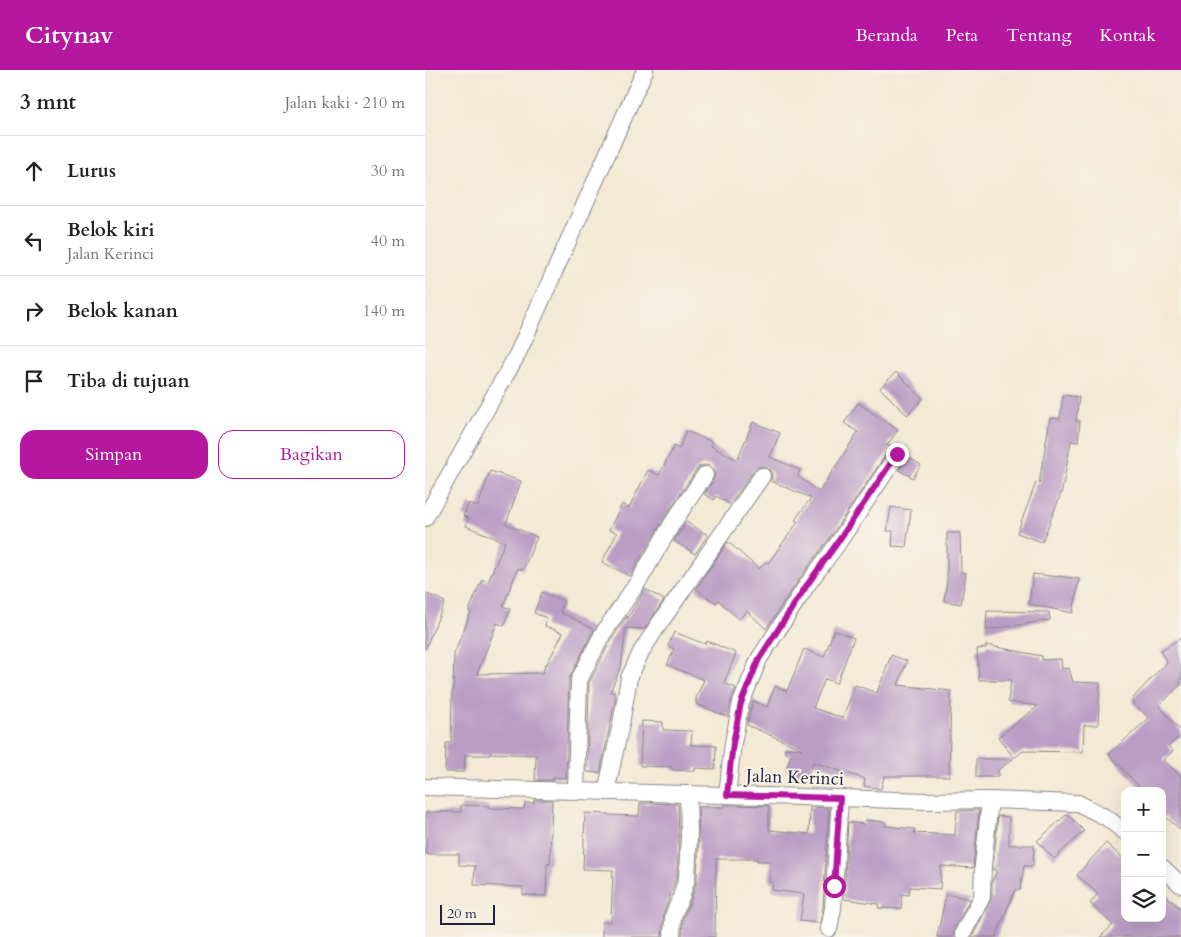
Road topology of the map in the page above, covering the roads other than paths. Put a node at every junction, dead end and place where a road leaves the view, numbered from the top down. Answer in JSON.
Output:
{"nodes":[{"id":1,"x":645,"y":70,"type":"edge"},
{"id":2,"x":897,"y":454,"type":"dead end"},
{"id":3,"x":705,"y":475,"type":"dead end"},
{"id":4,"x":763,"y":476,"type":"dead end"},
{"id":5,"x":425,"y":518,"type":"edge"},
{"id":6,"x":425,"y":787,"type":"edge"},
{"id":7,"x":576,"y":792,"type":"junction"},
{"id":8,"x":606,"y":792,"type":"junction"},
{"id":9,"x":688,"y":794,"type":"junction"},
{"id":10,"x":727,"y":795,"type":"junction"},
{"id":11,"x":840,"y":798,"type":"junction"},
{"id":12,"x":990,"y":800,"type":"junction"},
{"id":13,"x":1121,"y":829,"type":"edge"},
{"id":14,"x":1166,"y":871,"type":"edge"},
{"id":15,"x":1181,"y":886,"type":"edge"},
{"id":16,"x":829,"y":929,"type":"dead end"},
{"id":17,"x":963,"y":933,"type":"dead end"},
{"id":18,"x":672,"y":937,"type":"edge"}],
"edges":[{"from":1,"to":5,"type":"street"},
{"from":2,"to":10,"type":"street"},
{"from":3,"to":7,"type":"street"},
{"from":4,"to":8,"type":"street"},
{"from":6,"to":7,"type":"street","name":"Jalan Kerinci"},
{"from":7,"to":8,"type":"street","name":"Jalan Kerinci"},
{"from":8,"to":9,"type":"street","name":"Jalan Kerinci"},
{"from":9,"to":10,"type":"street","name":"Jalan Kerinci"},
{"from":9,"to":18,"type":"street"},
{"from":10,"to":11,"type":"street","name":"Jalan Kerinci"},
{"from":11,"to":12,"type":"street","name":"Jalan Kerinci"},
{"from":11,"to":16,"type":"street"},
{"from":12,"to":13,"type":"street","name":"Jalan Kerinci"},
{"from":12,"to":17,"type":"street"},
{"from":14,"to":15,"type":"street"}]}
